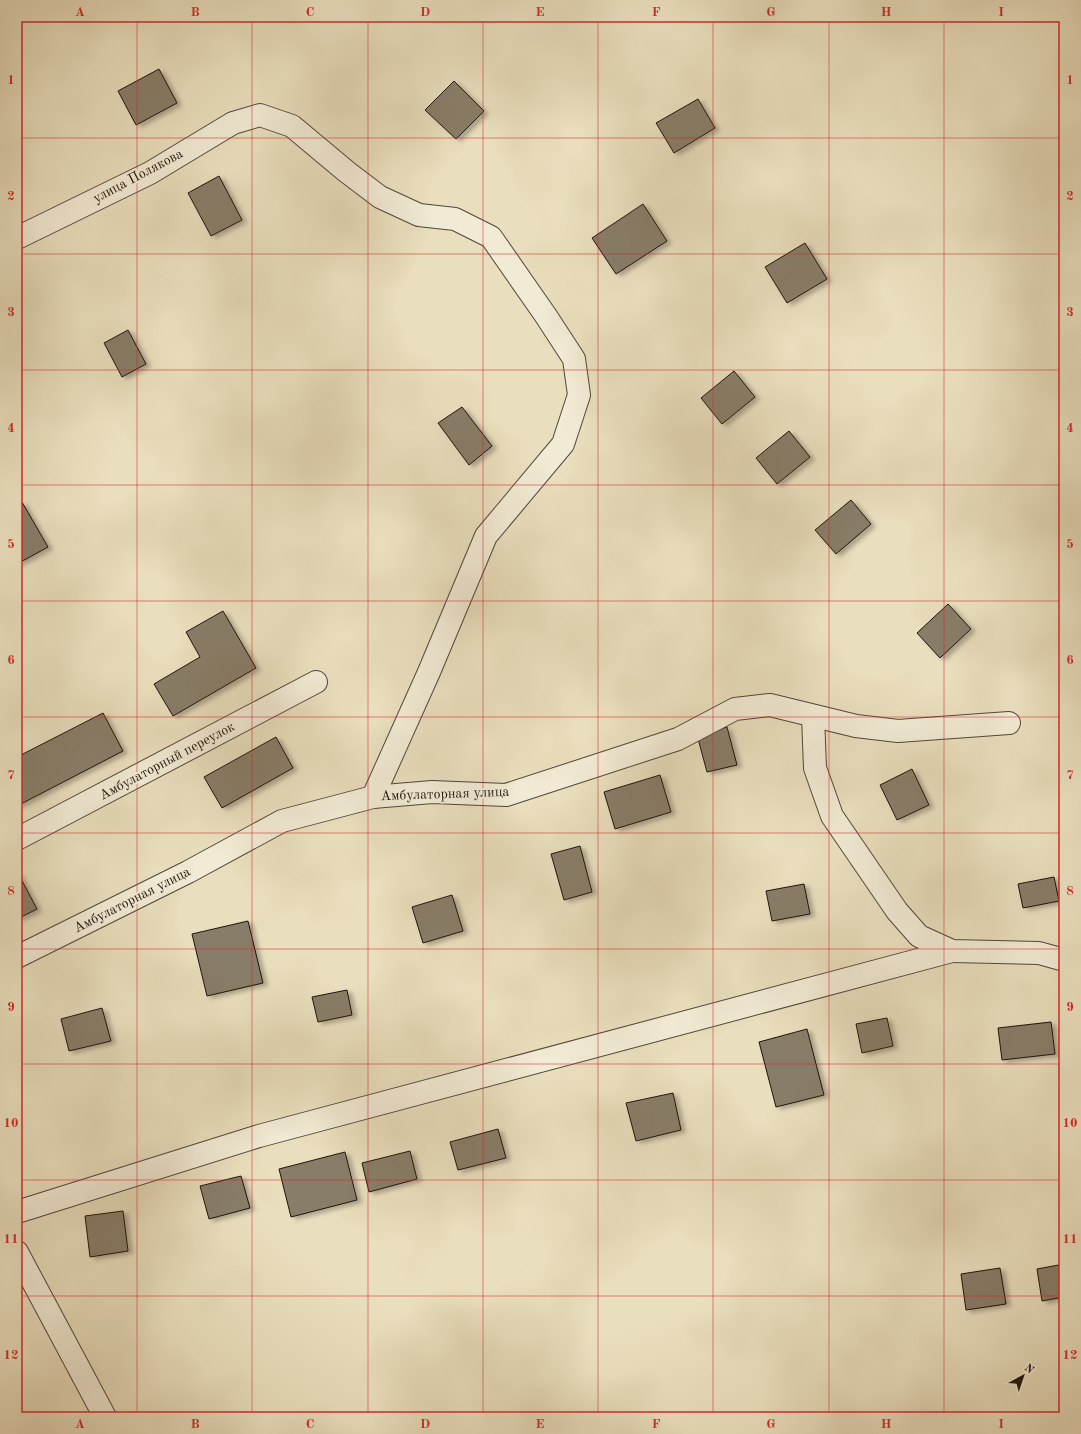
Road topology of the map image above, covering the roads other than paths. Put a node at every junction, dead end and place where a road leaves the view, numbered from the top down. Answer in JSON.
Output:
{"nodes":[{"id":1,"x":17,"y":238,"type":"edge"},
{"id":2,"x":316,"y":682,"type":"dead end"},
{"id":3,"x":814,"y":716,"type":"junction"},
{"id":4,"x":1010,"y":723,"type":"dead end"},
{"id":5,"x":373,"y":797,"type":"junction"},
{"id":6,"x":17,"y":839,"type":"edge"},
{"id":7,"x":952,"y":951,"type":"junction"},
{"id":8,"x":17,"y":957,"type":"edge"},
{"id":9,"x":1064,"y":960,"type":"edge"},
{"id":10,"x":17,"y":1212,"type":"edge"},
{"id":11,"x":17,"y":1252,"type":"edge"},
{"id":12,"x":105,"y":1417,"type":"edge"}],
"edges":[{"from":1,"to":5,"type":"street","name":"улица Полякова"},
{"from":2,"to":6,"type":"street","name":"Амбулаторный переулок"},
{"from":3,"to":4,"type":"street","name":"Амбулаторная улица"},
{"from":3,"to":5,"type":"street","name":"Амбулаторная улица"},
{"from":3,"to":7,"type":"street"},
{"from":5,"to":8,"type":"street","name":"Амбулаторная улица"},
{"from":7,"to":9,"type":"street"},
{"from":7,"to":10,"type":"street"},
{"from":11,"to":12,"type":"street"}]}
